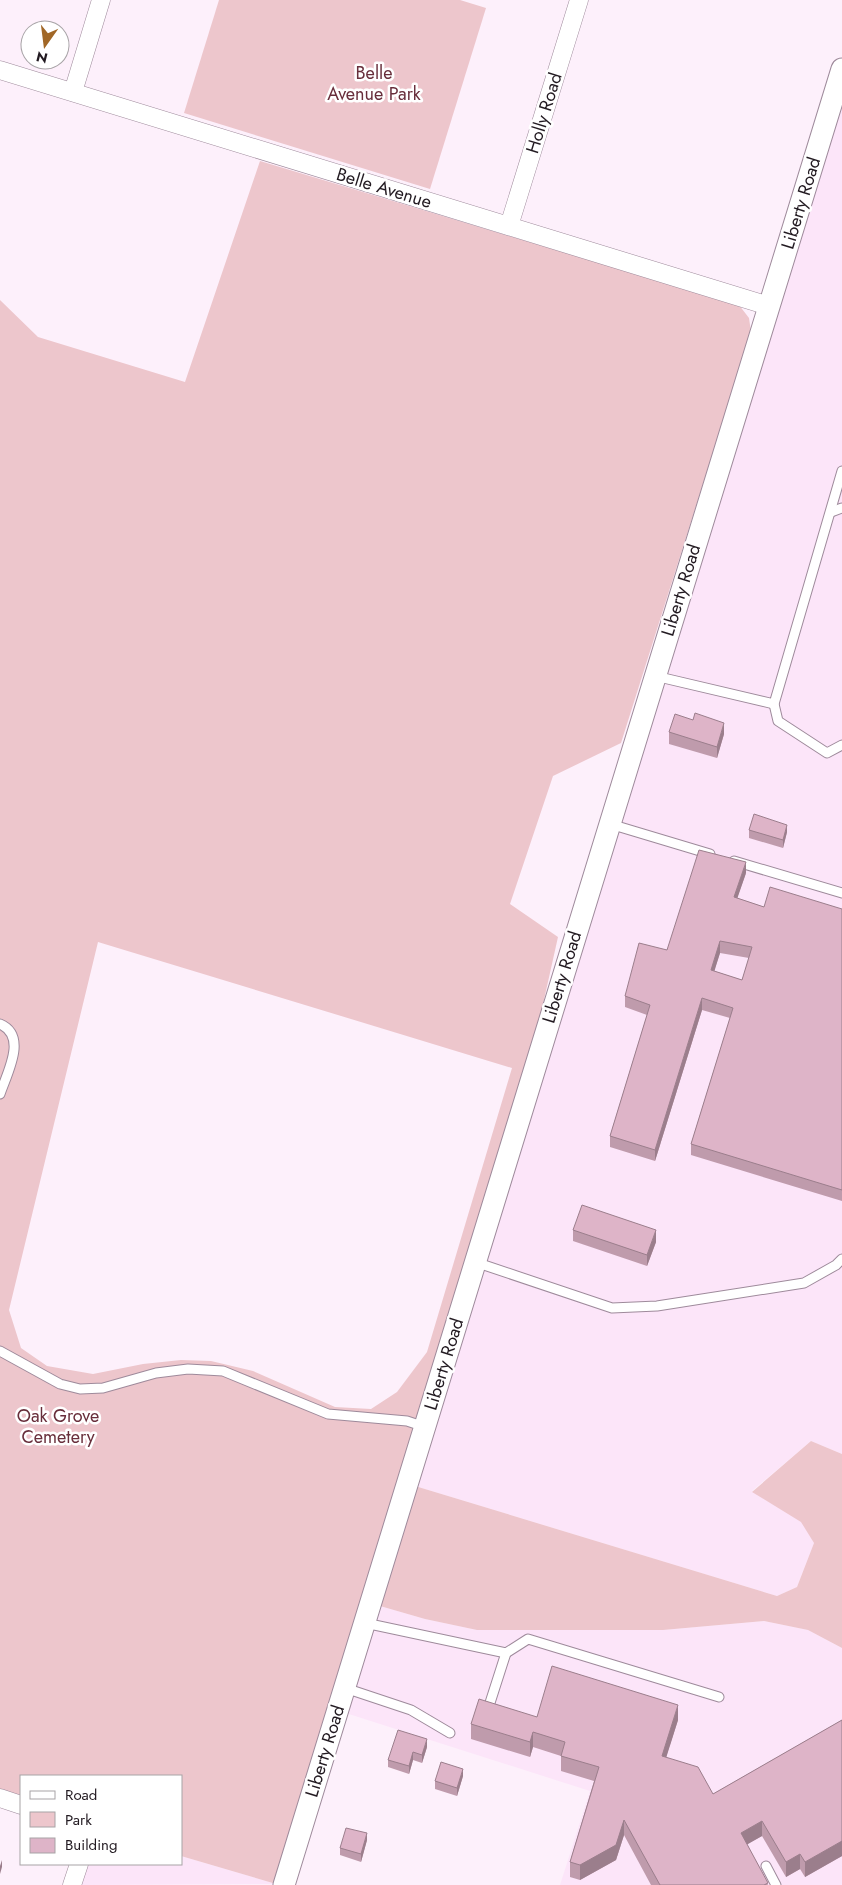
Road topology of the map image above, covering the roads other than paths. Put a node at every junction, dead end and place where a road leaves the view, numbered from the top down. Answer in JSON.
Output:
{"nodes":[{"id":1,"x":101,"y":0,"type":"edge"},
{"id":2,"x":579,"y":0,"type":"edge"},
{"id":3,"x":842,"y":69,"type":"edge"},
{"id":4,"x":0,"y":70,"type":"edge"},
{"id":5,"x":73,"y":92,"type":"junction"},
{"id":6,"x":509,"y":226,"type":"junction"},
{"id":7,"x":769,"y":306,"type":"junction"},
{"id":8,"x":842,"y":471,"type":"edge"},
{"id":9,"x":842,"y":508,"type":"edge"},
{"id":10,"x":831,"y":512,"type":"junction"},
{"id":11,"x":654,"y":676,"type":"junction"},
{"id":12,"x":774,"y":704,"type":"junction"},
{"id":13,"x":842,"y":745,"type":"edge"},
{"id":14,"x":608,"y":823,"type":"junction"},
{"id":15,"x":842,"y":893,"type":"edge"},
{"id":16,"x":0,"y":1024,"type":"edge"},
{"id":17,"x":0,"y":1094,"type":"edge"},
{"id":18,"x":842,"y":1259,"type":"edge"},
{"id":19,"x":475,"y":1262,"type":"junction"},
{"id":20,"x":0,"y":1351,"type":"edge"},
{"id":21,"x":425,"y":1427,"type":"junction"},
{"id":22,"x":365,"y":1623,"type":"junction"},
{"id":23,"x":506,"y":1654,"type":"junction"},
{"id":24,"x":345,"y":1687,"type":"junction"},
{"id":25,"x":719,"y":1697,"type":"dead end"},
{"id":26,"x":488,"y":1709,"type":"edge"},
{"id":27,"x":450,"y":1733,"type":"dead end"},
{"id":28,"x":0,"y":1798,"type":"edge"},
{"id":29,"x":20,"y":1804,"type":"edge"},
{"id":30,"x":79,"y":1865,"type":"edge"},
{"id":31,"x":766,"y":1866,"type":"dead end"},
{"id":32,"x":72,"y":1885,"type":"edge"},
{"id":33,"x":284,"y":1885,"type":"edge"},
{"id":34,"x":776,"y":1885,"type":"edge"}],
"edges":[{"from":1,"to":5,"type":"street"},
{"from":2,"to":6,"type":"street","name":"Holly Road"},
{"from":3,"to":7,"type":"street","name":"Liberty Road"},
{"from":4,"to":5,"type":"street","name":"Belle Avenue"},
{"from":5,"to":6,"type":"street","name":"Belle Avenue"},
{"from":6,"to":7,"type":"street","name":"Belle Avenue"},
{"from":7,"to":11,"type":"street","name":"Liberty Road"},
{"from":8,"to":10,"type":"lane"},
{"from":9,"to":10,"type":"lane"},
{"from":10,"to":12,"type":"lane"},
{"from":11,"to":12,"type":"lane"},
{"from":11,"to":14,"type":"street","name":"Liberty Road"},
{"from":12,"to":13,"type":"lane"},
{"from":14,"to":15,"type":"lane"},
{"from":14,"to":19,"type":"street","name":"Liberty Road"},
{"from":16,"to":17,"type":"lane"},
{"from":18,"to":19,"type":"lane"},
{"from":19,"to":21,"type":"street","name":"Liberty Road"},
{"from":20,"to":21,"type":"lane"},
{"from":21,"to":22,"type":"street","name":"Liberty Road"},
{"from":22,"to":23,"type":"lane"},
{"from":22,"to":24,"type":"street","name":"Liberty Road"},
{"from":23,"to":25,"type":"lane"},
{"from":23,"to":26,"type":"lane"},
{"from":24,"to":27,"type":"lane"},
{"from":24,"to":33,"type":"street","name":"Liberty Road"},
{"from":28,"to":29,"type":"street"},
{"from":30,"to":32,"type":"street"},
{"from":31,"to":34,"type":"lane"}]}
